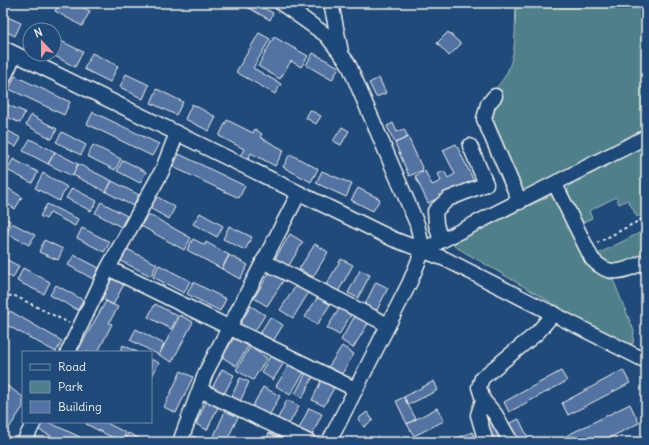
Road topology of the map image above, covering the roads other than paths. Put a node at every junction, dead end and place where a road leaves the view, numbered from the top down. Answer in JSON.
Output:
{"nodes":[{"id":1,"x":281,"y":3,"type":"edge"},
{"id":2,"x":331,"y":3,"type":"edge"},
{"id":3,"x":9,"y":51,"type":"edge"},
{"id":4,"x":341,"y":52,"type":"junction"},
{"id":5,"x":3,"y":79,"type":"edge"},
{"id":6,"x":494,"y":96,"type":"dead end"},
{"id":7,"x":177,"y":133,"type":"junction"},
{"id":8,"x":646,"y":137,"type":"edge"},
{"id":9,"x":470,"y":146,"type":"dead end"},
{"id":10,"x":555,"y":184,"type":"junction"},
{"id":11,"x":299,"y":193,"type":"junction"},
{"id":12,"x":520,"y":202,"type":"junction"},
{"id":13,"x":441,"y":241,"type":"junction"},
{"id":14,"x":423,"y":250,"type":"junction"},
{"id":15,"x":263,"y":261,"type":"junction"},
{"id":16,"x":646,"y":261,"type":"edge"},
{"id":17,"x":108,"y":268,"type":"junction"},
{"id":18,"x":554,"y":313,"type":"junction"},
{"id":19,"x":388,"y":325,"type":"junction"},
{"id":20,"x":228,"y":328,"type":"junction"},
{"id":21,"x":68,"y":351,"type":"edge"},
{"id":22,"x":646,"y":361,"type":"edge"},
{"id":23,"x":355,"y":389,"type":"junction"},
{"id":24,"x":200,"y":390,"type":"junction"},
{"id":25,"x":483,"y":400,"type":"junction"},
{"id":26,"x":34,"y":423,"type":"edge"},
{"id":27,"x":24,"y":442,"type":"edge"},
{"id":28,"x":180,"y":442,"type":"edge"},
{"id":29,"x":309,"y":442,"type":"edge"},
{"id":30,"x":329,"y":442,"type":"edge"},
{"id":31,"x":486,"y":442,"type":"edge"},
{"id":32,"x":511,"y":442,"type":"edge"}],
"edges":[{"from":1,"to":4,"type":"street"},
{"from":2,"to":4,"type":"street"},
{"from":3,"to":5,"type":"street"},
{"from":3,"to":7,"type":"street"},
{"from":4,"to":14,"type":"street"},
{"from":6,"to":12,"type":"street"},
{"from":7,"to":11,"type":"street"},
{"from":7,"to":17,"type":"street"},
{"from":8,"to":10,"type":"street"},
{"from":9,"to":13,"type":"street"},
{"from":10,"to":12,"type":"street"},
{"from":10,"to":16,"type":"street"},
{"from":11,"to":14,"type":"street"},
{"from":11,"to":15,"type":"street"},
{"from":12,"to":13,"type":"street"},
{"from":13,"to":14,"type":"street"},
{"from":14,"to":18,"type":"street"},
{"from":14,"to":19,"type":"street"},
{"from":15,"to":19,"type":"street"},
{"from":15,"to":20,"type":"street"},
{"from":17,"to":20,"type":"street"},
{"from":17,"to":21,"type":"street"},
{"from":18,"to":22,"type":"street"},
{"from":18,"to":25,"type":"street"},
{"from":19,"to":23,"type":"street"},
{"from":20,"to":23,"type":"street"},
{"from":20,"to":24,"type":"street"},
{"from":23,"to":30,"type":"street"},
{"from":24,"to":28,"type":"street"},
{"from":24,"to":29,"type":"street"},
{"from":25,"to":31,"type":"street"},
{"from":25,"to":32,"type":"street"},
{"from":26,"to":27,"type":"street"}]}
